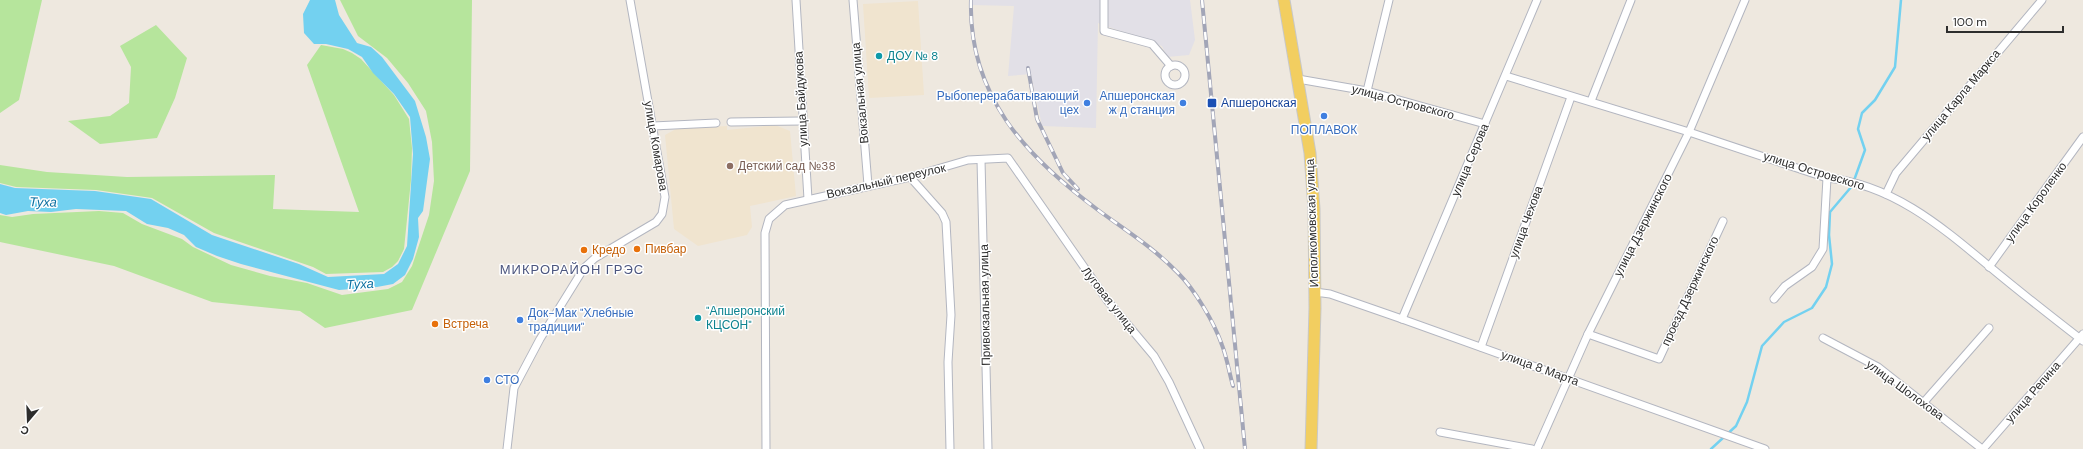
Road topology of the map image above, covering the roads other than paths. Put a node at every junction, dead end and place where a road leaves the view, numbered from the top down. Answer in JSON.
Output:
{"nodes":[{"id":1,"x":630,"y":0,"type":"edge"},
{"id":2,"x":796,"y":0,"type":"edge"},
{"id":3,"x":853,"y":0,"type":"edge"},
{"id":4,"x":1104,"y":0,"type":"edge"},
{"id":5,"x":1284,"y":0,"type":"edge"},
{"id":6,"x":1389,"y":0,"type":"edge"},
{"id":7,"x":1537,"y":0,"type":"edge"},
{"id":8,"x":1631,"y":0,"type":"edge"},
{"id":9,"x":1745,"y":0,"type":"edge"},
{"id":10,"x":2042,"y":0,"type":"edge"},
{"id":11,"x":1171,"y":66,"type":"dead end"},
{"id":12,"x":1506,"y":76,"type":"junction"},
{"id":13,"x":1298,"y":79,"type":"junction"},
{"id":14,"x":1367,"y":90,"type":"junction"},
{"id":15,"x":1571,"y":97,"type":"junction"},
{"id":16,"x":1591,"y":101,"type":"junction"},
{"id":17,"x":802,"y":121,"type":"junction"},
{"id":18,"x":731,"y":122,"type":"dead end"},
{"id":19,"x":716,"y":123,"type":"dead end"},
{"id":20,"x":1485,"y":124,"type":"junction"},
{"id":21,"x":653,"y":126,"type":"junction"},
{"id":22,"x":1689,"y":132,"type":"junction"},
{"id":23,"x":2083,"y":137,"type":"edge"},
{"id":24,"x":1008,"y":158,"type":"joint"},
{"id":25,"x":981,"y":160,"type":"junction"},
{"id":26,"x":910,"y":177,"type":"junction"},
{"id":27,"x":1827,"y":178,"type":"junction"},
{"id":28,"x":868,"y":185,"type":"junction"},
{"id":29,"x":1886,"y":194,"type":"junction"},
{"id":30,"x":808,"y":199,"type":"junction"},
{"id":31,"x":1723,"y":221,"type":"dead end"},
{"id":32,"x":1990,"y":267,"type":"junction"},
{"id":33,"x":1314,"y":292,"type":"junction"},
{"id":34,"x":1774,"y":300,"type":"dead end"},
{"id":35,"x":1402,"y":319,"type":"junction"},
{"id":36,"x":1989,"y":328,"type":"dead end"},
{"id":37,"x":1588,"y":334,"type":"junction"},
{"id":38,"x":1823,"y":338,"type":"dead end"},
{"id":39,"x":2082,"y":338,"type":"edge"},
{"id":40,"x":1481,"y":347,"type":"junction"},
{"id":41,"x":1569,"y":379,"type":"junction"},
{"id":42,"x":1924,"y":402,"type":"junction"},
{"id":43,"x":1440,"y":432,"type":"dead end"},
{"id":44,"x":507,"y":449,"type":"edge"},
{"id":45,"x":766,"y":449,"type":"edge"},
{"id":46,"x":950,"y":449,"type":"edge"},
{"id":47,"x":988,"y":449,"type":"edge"},
{"id":48,"x":1200,"y":449,"type":"edge"},
{"id":49,"x":1311,"y":449,"type":"edge"},
{"id":50,"x":1532,"y":449,"type":"edge"},
{"id":51,"x":1537,"y":449,"type":"edge"},
{"id":52,"x":1765,"y":449,"type":"edge"},
{"id":53,"x":1983,"y":449,"type":"edge"}],
"edges":[{"from":1,"to":21,"type":"street","name":"улица Комарова"},
{"from":2,"to":17,"type":"street","name":"улица Байдукова"},
{"from":3,"to":28,"type":"street","name":"Вокзальная улица"},
{"from":4,"to":11,"type":"street"},
{"from":5,"to":13,"type":"main road","name":"Исполкомовская улица"},
{"from":6,"to":14,"type":"street"},
{"from":7,"to":12,"type":"street","name":"улица Серова"},
{"from":8,"to":16,"type":"street"},
{"from":9,"to":22,"type":"street","name":"улица Дзержинского"},
{"from":10,"to":29,"type":"street","name":"улица Карла Маркса"},
{"from":12,"to":15,"type":"street","name":"улица Островского"},
{"from":12,"to":20,"type":"street","name":"улица Серова"},
{"from":13,"to":14,"type":"street","name":"улица Островского"},
{"from":13,"to":33,"type":"main road","name":"Исполкомовская улица"},
{"from":14,"to":20,"type":"street","name":"улица Островского"},
{"from":15,"to":16,"type":"street","name":"улица Островского"},
{"from":15,"to":40,"type":"street","name":"улица Чехова"},
{"from":16,"to":22,"type":"street","name":"улица Островского"},
{"from":17,"to":18,"type":"street"},
{"from":17,"to":30,"type":"street","name":"улица Байдукова"},
{"from":19,"to":21,"type":"street"},
{"from":20,"to":35,"type":"street","name":"улица Серова"},
{"from":21,"to":44,"type":"street","name":"улица Комарова"},
{"from":22,"to":27,"type":"street","name":"улица Островского"},
{"from":22,"to":37,"type":"street","name":"улица Дзержинского"},
{"from":23,"to":32,"type":"street","name":"улица Короленко"},
{"from":24,"to":25,"type":"street","name":"Вокзальный переулок"},
{"from":24,"to":48,"type":"street","name":"Луговая улица"},
{"from":25,"to":26,"type":"street","name":"Вокзальный переулок"},
{"from":25,"to":47,"type":"street","name":"Привокзальная улица"},
{"from":26,"to":28,"type":"street","name":"Вокзальный переулок"},
{"from":26,"to":46,"type":"street"},
{"from":27,"to":29,"type":"street","name":"улица Островского"},
{"from":27,"to":34,"type":"street"},
{"from":28,"to":30,"type":"street","name":"Вокзальный переулок"},
{"from":29,"to":32,"type":"street","name":"улица Островского"},
{"from":30,"to":45,"type":"street","name":"Вокзальный переулок"},
{"from":31,"to":37,"type":"street","name":"проезд Дзержинского"},
{"from":32,"to":39,"type":"street","name":"улица Островского"},
{"from":33,"to":35,"type":"street","name":"улица 8 Марта"},
{"from":33,"to":49,"type":"main road","name":"Исполкомовская улица"},
{"from":35,"to":40,"type":"street","name":"улица 8 Марта"},
{"from":36,"to":42,"type":"street"},
{"from":37,"to":41,"type":"street","name":"улица Дзержинского"},
{"from":38,"to":42,"type":"street","name":"улица Шолохова"},
{"from":39,"to":53,"type":"street","name":"улица Репина"},
{"from":40,"to":41,"type":"street","name":"улица 8 Марта"},
{"from":41,"to":51,"type":"street","name":"улица Дзержинского"},
{"from":41,"to":52,"type":"street","name":"улица 8 Марта"},
{"from":42,"to":53,"type":"street","name":"улица Шолохова"},
{"from":43,"to":50,"type":"street"}]}
